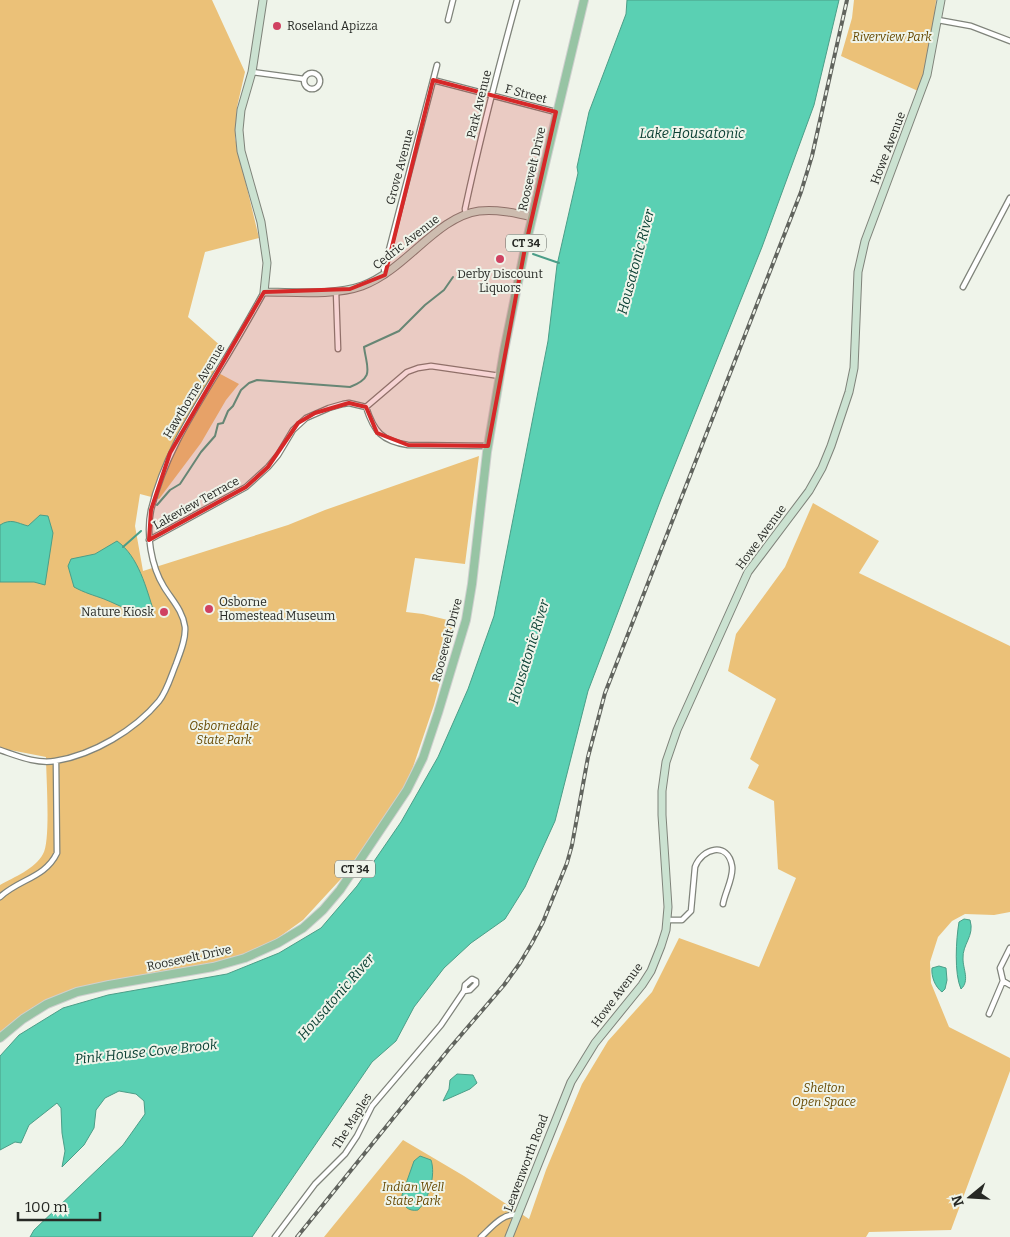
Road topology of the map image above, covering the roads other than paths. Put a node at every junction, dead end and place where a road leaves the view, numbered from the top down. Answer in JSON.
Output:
{"nodes":[{"id":1,"x":263,"y":0,"type":"edge"},
{"id":2,"x":452,"y":0,"type":"edge"},
{"id":3,"x":517,"y":0,"type":"edge"},
{"id":4,"x":584,"y":0,"type":"edge"},
{"id":5,"x":941,"y":0,"type":"edge"},
{"id":6,"x":448,"y":20,"type":"dead end"},
{"id":7,"x":938,"y":20,"type":"junction"},
{"id":8,"x":1010,"y":41,"type":"edge"},
{"id":9,"x":437,"y":65,"type":"dead end"},
{"id":10,"x":252,"y":72,"type":"junction"},
{"id":11,"x":304,"y":79,"type":"dead end"},
{"id":12,"x":433,"y":80,"type":"junction"},
{"id":13,"x":491,"y":95,"type":"junction"},
{"id":14,"x":556,"y":112,"type":"junction"},
{"id":15,"x":1010,"y":198,"type":"edge"},
{"id":16,"x":466,"y":214,"type":"junction"},
{"id":17,"x":532,"y":217,"type":"junction"},
{"id":18,"x":385,"y":275,"type":"junction"},
{"id":19,"x":964,"y":287,"type":"dead end"},
{"id":20,"x":336,"y":291,"type":"junction"},
{"id":21,"x":264,"y":292,"type":"junction"},
{"id":22,"x":338,"y":349,"type":"dead end"},
{"id":23,"x":500,"y":376,"type":"junction"},
{"id":24,"x":366,"y":407,"type":"junction"},
{"id":25,"x":488,"y":446,"type":"junction"},
{"id":26,"x":150,"y":540,"type":"junction"},
{"id":27,"x":0,"y":750,"type":"edge"},
{"id":28,"x":56,"y":761,"type":"junction"},
{"id":29,"x":0,"y":897,"type":"edge"},
{"id":30,"x":723,"y":904,"type":"dead end"},
{"id":31,"x":668,"y":920,"type":"junction"},
{"id":32,"x":1010,"y":948,"type":"edge"},
{"id":33,"x":1003,"y":981,"type":"junction"},
{"id":34,"x":1010,"y":985,"type":"edge"},
{"id":35,"x":464,"y":991,"type":"dead end"},
{"id":36,"x":989,"y":1014,"type":"dead end"},
{"id":37,"x":0,"y":1038,"type":"edge"},
{"id":38,"x":564,"y":1097,"type":"joint"},
{"id":39,"x":518,"y":1216,"type":"junction"},
{"id":40,"x":275,"y":1237,"type":"edge"},
{"id":41,"x":481,"y":1237,"type":"edge"},
{"id":42,"x":509,"y":1237,"type":"edge"}],
"edges":[{"from":1,"to":10,"type":"main road","name":"Hawthorne Avenue"},
{"from":2,"to":6,"type":"street"},
{"from":3,"to":13,"type":"street","name":"Park Avenue"},
{"from":4,"to":14,"type":"main road","name":"Roosevelt Drive","number":"CT 34"},
{"from":5,"to":7,"type":"main road","name":"Howe Avenue"},
{"from":7,"to":8,"type":"street"},
{"from":7,"to":31,"type":"main road","name":"Howe Avenue"},
{"from":9,"to":12,"type":"street","name":"Grove Avenue"},
{"from":10,"to":11,"type":"street"},
{"from":10,"to":21,"type":"main road","name":"Hawthorne Avenue"},
{"from":12,"to":13,"type":"street","name":"F Street"},
{"from":12,"to":18,"type":"street","name":"Grove Avenue"},
{"from":13,"to":14,"type":"street","name":"F Street"},
{"from":13,"to":16,"type":"street","name":"Park Avenue"},
{"from":14,"to":17,"type":"main road","name":"Roosevelt Drive","number":"CT 34"},
{"from":15,"to":19,"type":"street"},
{"from":16,"to":17,"type":"main road","name":"Cedric Avenue"},
{"from":16,"to":18,"type":"main road","name":"Cedric Avenue"},
{"from":17,"to":23,"type":"main road","name":"Roosevelt Drive","number":"CT 34"},
{"from":18,"to":20,"type":"main road","name":"Cedric Avenue"},
{"from":20,"to":21,"type":"main road","name":"Cedric Avenue"},
{"from":20,"to":22,"type":"street"},
{"from":21,"to":26,"type":"street","name":"Hawthorne Avenue"},
{"from":23,"to":24,"type":"street"},
{"from":23,"to":25,"type":"main road","name":"Roosevelt Drive","number":"CT 34"},
{"from":24,"to":25,"type":"street"},
{"from":24,"to":26,"type":"street","name":"Lakeview Terrace"},
{"from":25,"to":37,"type":"main road","name":"Roosevelt Drive","number":"CT 34"},
{"from":26,"to":28,"type":"street","name":"Hawthorne Avenue"},
{"from":27,"to":28,"type":"street","name":"Hawthorne Avenue"},
{"from":28,"to":29,"type":"street"},
{"from":30,"to":31,"type":"street"},
{"from":31,"to":38,"type":"main road","name":"Howe Avenue"},
{"from":32,"to":33,"type":"street"},
{"from":33,"to":34,"type":"street"},
{"from":33,"to":36,"type":"street"},
{"from":35,"to":40,"type":"street","name":"The Maples"},
{"from":38,"to":39,"type":"main road","name":"Leavenworth Road"},
{"from":39,"to":41,"type":"street"},
{"from":39,"to":42,"type":"main road","name":"Leavenworth Road"}]}
